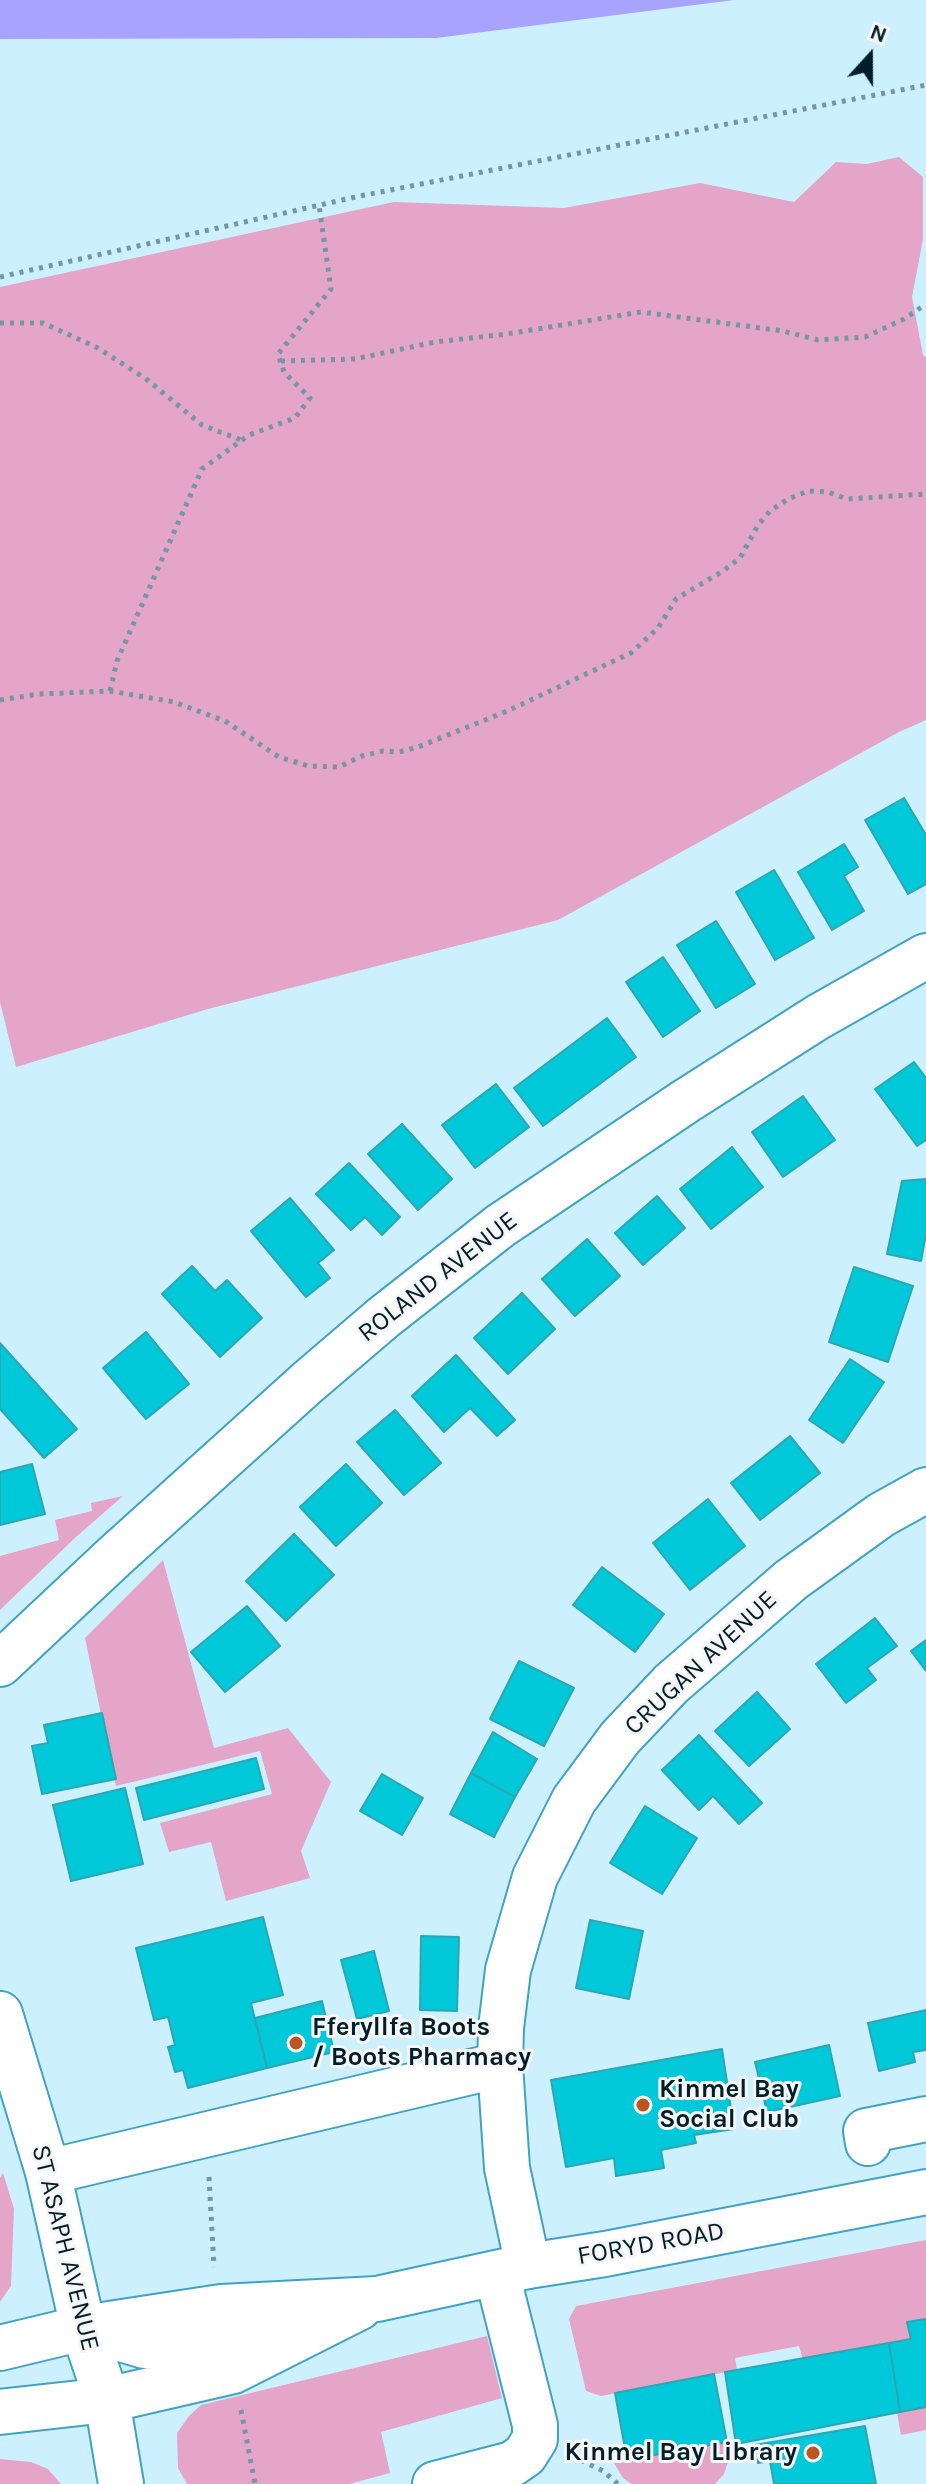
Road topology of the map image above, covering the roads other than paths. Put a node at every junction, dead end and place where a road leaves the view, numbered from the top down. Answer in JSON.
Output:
{"nodes":[{"id":1,"x":926,"y":956,"type":"edge"},
{"id":2,"x":926,"y":1490,"type":"edge"},
{"id":3,"x":0,"y":1664,"type":"edge"},
{"id":4,"x":0,"y":2014,"type":"edge"},
{"id":5,"x":500,"y":2065,"type":"junction"},
{"id":6,"x":926,"y":2119,"type":"edge"},
{"id":7,"x":868,"y":2143,"type":"dead end"},
{"id":8,"x":48,"y":2172,"type":"junction"},
{"id":9,"x":926,"y":2192,"type":"edge"},
{"id":10,"x":512,"y":2270,"type":"junction"},
{"id":11,"x":377,"y":2299,"type":"junction"},
{"id":12,"x":83,"y":2328,"type":"junction"},
{"id":13,"x":0,"y":2348,"type":"edge"},
{"id":14,"x":0,"y":2382,"type":"edge"},
{"id":15,"x":107,"y":2400,"type":"junction"},
{"id":16,"x":0,"y":2412,"type":"edge"},
{"id":17,"x":121,"y":2484,"type":"edge"},
{"id":18,"x":435,"y":2484,"type":"edge"}],
"edges":[{"from":1,"to":3,"type":"street","name":"ROLAND AVENUE"},
{"from":2,"to":5,"type":"street","name":"CRUGAN AVENUE"},
{"from":4,"to":8,"type":"street","name":"ST ASAPH AVENUE"},
{"from":5,"to":8,"type":"street"},
{"from":5,"to":10,"type":"street","name":"CRUGAN AVENUE"},
{"from":6,"to":7,"type":"street"},
{"from":8,"to":12,"type":"street","name":"ST ASAPH AVENUE"},
{"from":9,"to":10,"type":"street","name":"FORYD ROAD"},
{"from":10,"to":11,"type":"street","name":"FORYD ROAD"},
{"from":10,"to":18,"type":"street","name":"CRUGAN AVENUE"},
{"from":11,"to":12,"type":"street"},
{"from":11,"to":15,"type":"street","name":"FORYD ROAD"},
{"from":12,"to":13,"type":"street"},
{"from":12,"to":15,"type":"street","name":"ST ASAPH AVENUE"},
{"from":14,"to":15,"type":"street"},
{"from":15,"to":16,"type":"street","name":"FORYD ROAD"},
{"from":15,"to":17,"type":"street","name":"ST ASAPH AVENUE"}]}
